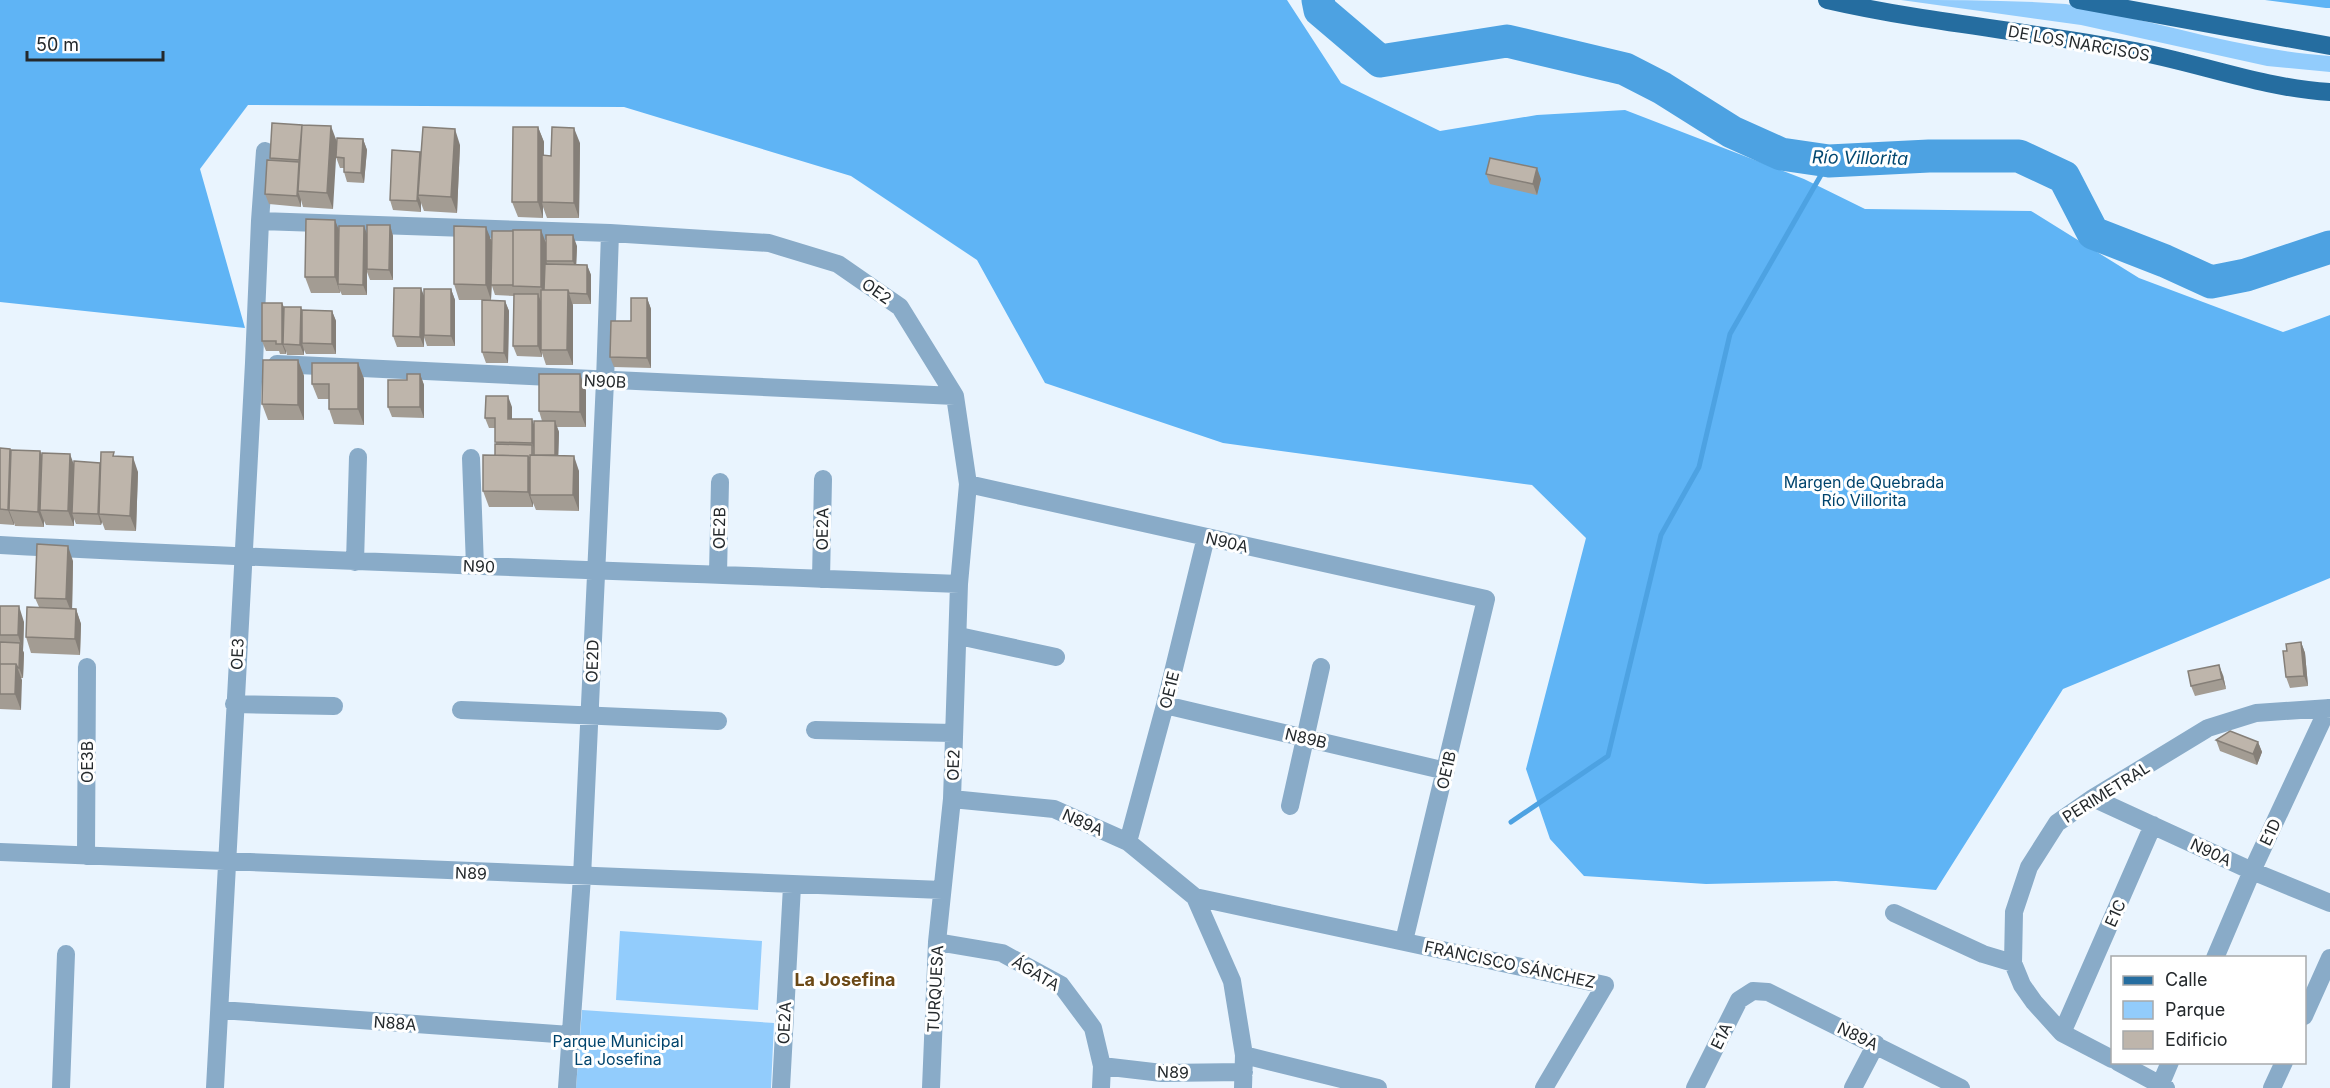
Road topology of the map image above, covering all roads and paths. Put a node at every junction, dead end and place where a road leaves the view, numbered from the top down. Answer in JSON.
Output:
{"nodes":[{"id":1,"x":1827,"y":0,"type":"edge"},
{"id":2,"x":2078,"y":0,"type":"edge"},
{"id":3,"x":2330,"y":46,"type":"edge"},
{"id":4,"x":2330,"y":92,"type":"edge"},
{"id":5,"x":265,"y":151,"type":"dead end"},
{"id":6,"x":260,"y":221,"type":"junction"},
{"id":7,"x":609,"y":233,"type":"junction"},
{"id":8,"x":254,"y":363,"type":"junction"},
{"id":9,"x":605,"y":381,"type":"junction"},
{"id":10,"x":955,"y":396,"type":"junction"},
{"id":11,"x":358,"y":457,"type":"dead end"},
{"id":12,"x":471,"y":458,"type":"dead end"},
{"id":13,"x":824,"y":479,"type":"dead end"},
{"id":14,"x":720,"y":482,"type":"dead end"},
{"id":15,"x":968,"y":484,"type":"junction"},
{"id":16,"x":1206,"y":537,"type":"junction"},
{"id":17,"x":0,"y":545,"type":"edge"},
{"id":18,"x":242,"y":558,"type":"junction"},
{"id":19,"x":355,"y":562,"type":"junction"},
{"id":20,"x":475,"y":566,"type":"junction"},
{"id":21,"x":595,"y":569,"type":"junction"},
{"id":22,"x":718,"y":574,"type":"junction"},
{"id":23,"x":821,"y":579,"type":"junction"},
{"id":24,"x":959,"y":584,"type":"junction"},
{"id":25,"x":1486,"y":599,"type":"joint"},
{"id":26,"x":959,"y":636,"type":"junction"},
{"id":27,"x":1056,"y":657,"type":"dead end"},
{"id":28,"x":87,"y":667,"type":"dead end"},
{"id":29,"x":1321,"y":667,"type":"dead end"},
{"id":30,"x":234,"y":705,"type":"junction"},
{"id":31,"x":1165,"y":705,"type":"junction"},
{"id":32,"x":334,"y":706,"type":"dead end"},
{"id":33,"x":2329,"y":708,"type":"edge"},
{"id":34,"x":460,"y":710,"type":"dead end"},
{"id":35,"x":589,"y":715,"type":"junction"},
{"id":36,"x":718,"y":721,"type":"dead end"},
{"id":37,"x":815,"y":730,"type":"dead end"},
{"id":38,"x":954,"y":733,"type":"junction"},
{"id":39,"x":1306,"y":738,"type":"junction"},
{"id":40,"x":1446,"y":771,"type":"junction"},
{"id":41,"x":2093,"y":798,"type":"junction"},
{"id":42,"x":951,"y":799,"type":"junction"},
{"id":43,"x":1290,"y":806,"type":"dead end"},
{"id":44,"x":2153,"y":825,"type":"junction"},
{"id":45,"x":1128,"y":842,"type":"junction"},
{"id":46,"x":0,"y":852,"type":"edge"},
{"id":47,"x":86,"y":856,"type":"junction"},
{"id":48,"x":225,"y":863,"type":"junction"},
{"id":49,"x":2252,"y":871,"type":"junction"},
{"id":50,"x":582,"y":877,"type":"junction"},
{"id":51,"x":792,"y":886,"type":"junction"},
{"id":52,"x":942,"y":890,"type":"junction"},
{"id":53,"x":1195,"y":897,"type":"junction"},
{"id":54,"x":2330,"y":903,"type":"edge"},
{"id":55,"x":1894,"y":913,"type":"dead end"},
{"id":56,"x":1404,"y":941,"type":"junction"},
{"id":57,"x":937,"y":942,"type":"junction"},
{"id":58,"x":66,"y":954,"type":"dead end"},
{"id":59,"x":2215,"y":956,"type":"edge"},
{"id":60,"x":2330,"y":958,"type":"edge"},
{"id":61,"x":2013,"y":963,"type":"junction"},
{"id":62,"x":1753,"y":991,"type":"joint"},
{"id":63,"x":220,"y":1010,"type":"junction"},
{"id":64,"x":2306,"y":1012,"type":"edge"},
{"id":65,"x":2062,"y":1033,"type":"junction"},
{"id":66,"x":570,"y":1035,"type":"junction"},
{"id":67,"x":1876,"y":1044,"type":"junction"},
{"id":68,"x":2111,"y":1058,"type":"edge"},
{"id":69,"x":2122,"y":1064,"type":"edge"},
{"id":70,"x":2169,"y":1064,"type":"edge"},
{"id":71,"x":2283,"y":1064,"type":"edge"},
{"id":72,"x":1102,"y":1066,"type":"junction"},
{"id":73,"x":1244,"y":1072,"type":"edge"},
{"id":74,"x":2162,"y":1087,"type":"edge"},
{"id":75,"x":61,"y":1088,"type":"edge"},
{"id":76,"x":215,"y":1088,"type":"edge"},
{"id":77,"x":567,"y":1088,"type":"edge"},
{"id":78,"x":781,"y":1088,"type":"edge"},
{"id":79,"x":931,"y":1088,"type":"edge"},
{"id":80,"x":1101,"y":1088,"type":"edge"},
{"id":81,"x":1378,"y":1088,"type":"edge"},
{"id":82,"x":1544,"y":1088,"type":"edge"},
{"id":83,"x":1695,"y":1088,"type":"edge"},
{"id":84,"x":1853,"y":1088,"type":"edge"},
{"id":85,"x":1961,"y":1088,"type":"edge"},
{"id":86,"x":2272,"y":1088,"type":"edge"}],
"edges":[{"from":1,"to":4,"type":"main road","name":"DE LOS NARCISOS"},
{"from":2,"to":3,"type":"main road"},
{"from":5,"to":6,"type":"street","name":"OE3"},
{"from":6,"to":7,"type":"street","name":"OE2"},
{"from":6,"to":8,"type":"street","name":"OE3"},
{"from":7,"to":9,"type":"street","name":"OE2D"},
{"from":7,"to":10,"type":"street","name":"OE2"},
{"from":8,"to":9,"type":"street","name":"N90B"},
{"from":8,"to":18,"type":"street","name":"OE3"},
{"from":9,"to":10,"type":"street","name":"N90B"},
{"from":9,"to":21,"type":"street","name":"OE2D"},
{"from":10,"to":15,"type":"street","name":"OE2"},
{"from":11,"to":19,"type":"street"},
{"from":12,"to":20,"type":"street"},
{"from":13,"to":23,"type":"street","name":"OE2A"},
{"from":14,"to":22,"type":"street","name":"OE2B"},
{"from":15,"to":16,"type":"street","name":"N90A"},
{"from":15,"to":24,"type":"street","name":"OE2"},
{"from":16,"to":25,"type":"street","name":"N90A"},
{"from":16,"to":31,"type":"street","name":"OE1E"},
{"from":17,"to":18,"type":"street","name":"N90"},
{"from":18,"to":19,"type":"street","name":"N90"},
{"from":18,"to":30,"type":"street","name":"OE3"},
{"from":19,"to":20,"type":"street","name":"N90"},
{"from":20,"to":21,"type":"street","name":"N90"},
{"from":21,"to":22,"type":"street","name":"N90"},
{"from":21,"to":35,"type":"street","name":"OE2D"},
{"from":22,"to":23,"type":"street","name":"N90"},
{"from":23,"to":24,"type":"street","name":"N90"},
{"from":24,"to":26,"type":"street","name":"OE2"},
{"from":25,"to":40,"type":"street","name":"OE1B"},
{"from":26,"to":27,"type":"street"},
{"from":26,"to":38,"type":"street","name":"OE2"},
{"from":28,"to":47,"type":"street","name":"OE3B"},
{"from":29,"to":39,"type":"street"},
{"from":30,"to":32,"type":"street"},
{"from":30,"to":48,"type":"street","name":"OE3"},
{"from":31,"to":39,"type":"street","name":"N89B"},
{"from":31,"to":45,"type":"street","name":"OE1E"},
{"from":33,"to":41,"type":"street","name":"PERIMETRAL"},
{"from":33,"to":49,"type":"street","name":"E1D"},
{"from":34,"to":35,"type":"street"},
{"from":35,"to":36,"type":"street"},
{"from":35,"to":50,"type":"street","name":"OE2D"},
{"from":37,"to":38,"type":"street"},
{"from":38,"to":42,"type":"street","name":"OE2"},
{"from":39,"to":40,"type":"street","name":"N89B"},
{"from":39,"to":43,"type":"street"},
{"from":40,"to":56,"type":"street","name":"OE1B"},
{"from":41,"to":44,"type":"street","name":"N90A"},
{"from":41,"to":61,"type":"street","name":"PERIMETRAL"},
{"from":42,"to":45,"type":"street","name":"N89A"},
{"from":42,"to":52,"type":"street","name":"OE2"},
{"from":44,"to":49,"type":"street","name":"N90A"},
{"from":44,"to":65,"type":"street","name":"E1C"},
{"from":45,"to":53,"type":"street","name":"N89A"},
{"from":46,"to":47,"type":"street","name":"N89"},
{"from":47,"to":48,"type":"street","name":"N89"},
{"from":48,"to":50,"type":"street","name":"N89"},
{"from":48,"to":63,"type":"street","name":"OE3"},
{"from":49,"to":54,"type":"street","name":"N90A"},
{"from":49,"to":59,"type":"street","name":"E1D"},
{"from":50,"to":51,"type":"street","name":"N89"},
{"from":50,"to":66,"type":"street","name":"OE2D"},
{"from":51,"to":52,"type":"street","name":"N89"},
{"from":51,"to":78,"type":"street","name":"OE2A"},
{"from":52,"to":57,"type":"street","name":"TURQUESA"},
{"from":53,"to":56,"type":"street","name":"N89A"},
{"from":53,"to":73,"type":"street","name":"N89A"},
{"from":55,"to":61,"type":"street"},
{"from":56,"to":82,"type":"street","name":"FRANCISCO SÁNCHEZ"},
{"from":57,"to":72,"type":"street","name":"ÁGATA"},
{"from":57,"to":79,"type":"street","name":"TURQUESA"},
{"from":58,"to":75,"type":"street"},
{"from":60,"to":64,"type":"street"},
{"from":61,"to":65,"type":"street","name":"PERIMETRAL"},
{"from":62,"to":67,"type":"street","name":"N89A"},
{"from":62,"to":83,"type":"street","name":"E1A"},
{"from":63,"to":66,"type":"street","name":"N88A"},
{"from":63,"to":76,"type":"street","name":"OE3"},
{"from":65,"to":68,"type":"street","name":"PERIMETRAL"},
{"from":66,"to":77,"type":"street","name":"OE2D"},
{"from":67,"to":84,"type":"street"},
{"from":67,"to":85,"type":"street","name":"N89A"},
{"from":69,"to":74,"type":"street"},
{"from":70,"to":74,"type":"street"},
{"from":71,"to":86,"type":"street"},
{"from":72,"to":73,"type":"street","name":"N89"},
{"from":72,"to":80,"type":"street","name":"ÁGATA"},
{"from":73,"to":81,"type":"street","name":"N89"}]}
